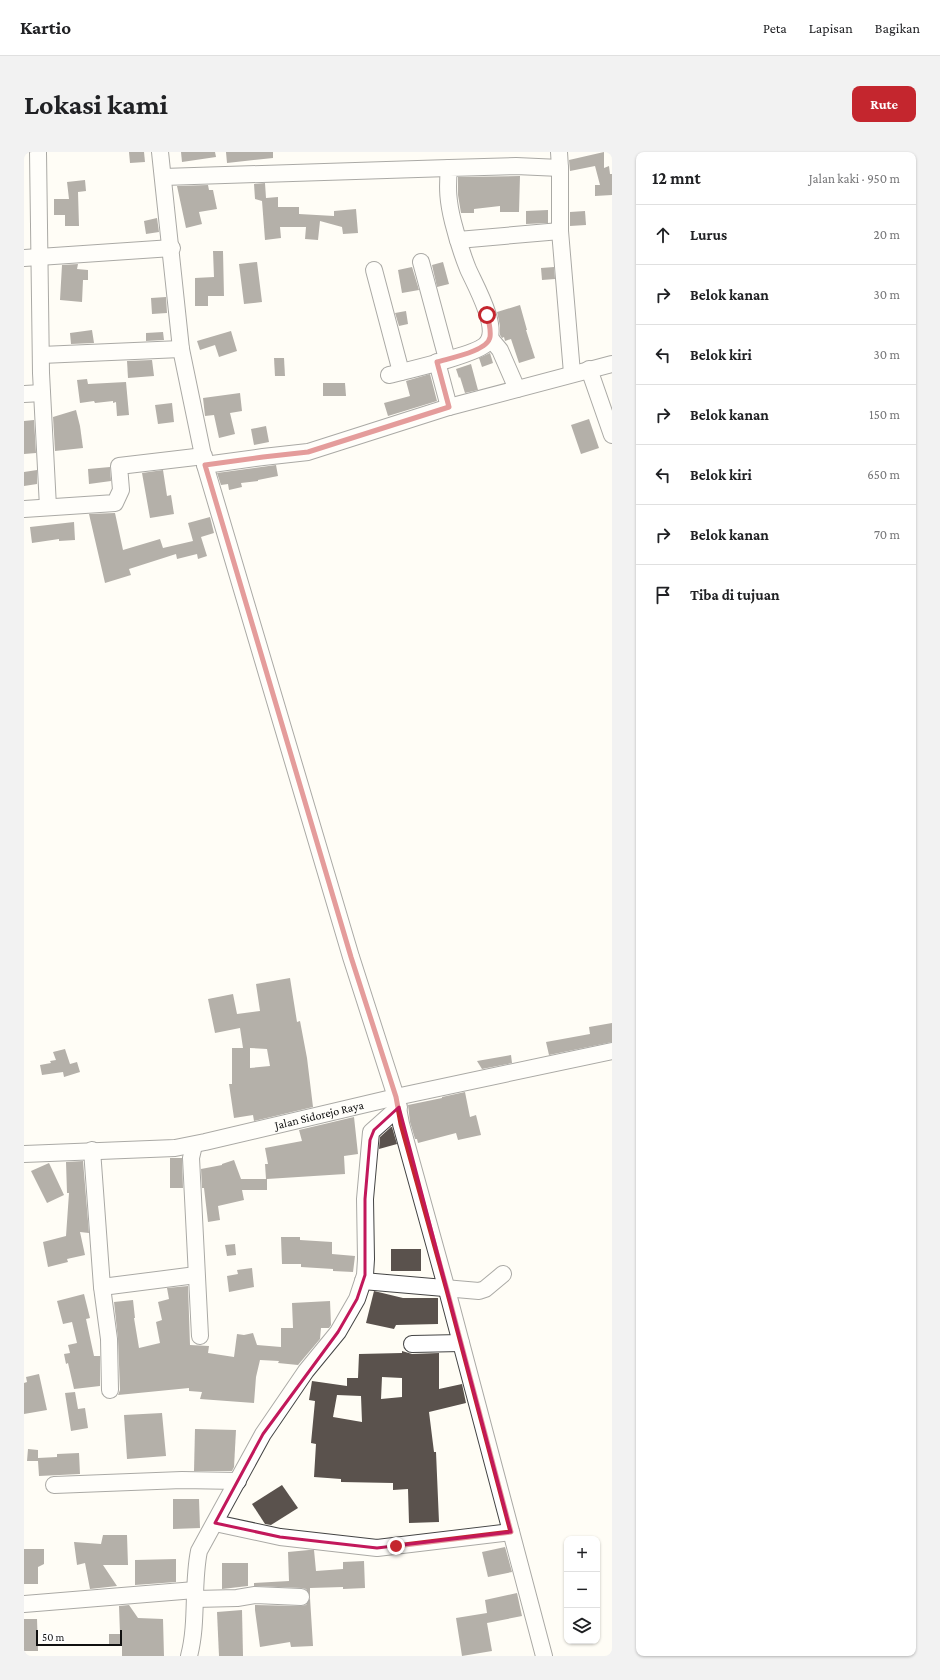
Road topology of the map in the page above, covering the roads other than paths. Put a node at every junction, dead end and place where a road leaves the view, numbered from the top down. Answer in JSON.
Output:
{"nodes":[{"id":1,"x":38,"y":152,"type":"edge"},
{"id":2,"x":160,"y":152,"type":"edge"},
{"id":3,"x":559,"y":152,"type":"edge"},
{"id":4,"x":449,"y":168,"type":"junction"},
{"id":5,"x":560,"y":168,"type":"junction"},
{"id":6,"x":163,"y":177,"type":"junction"},
{"id":7,"x":560,"y":231,"type":"junction"},
{"id":8,"x":458,"y":240,"type":"junction"},
{"id":9,"x":172,"y":248,"type":"junction"},
{"id":10,"x":32,"y":258,"type":"edge"},
{"id":11,"x":421,"y":262,"type":"dead end"},
{"id":12,"x":374,"y":270,"type":"dead end"},
{"id":13,"x":490,"y":338,"type":"junction"},
{"id":14,"x":181,"y":349,"type":"junction"},
{"id":15,"x":41,"y":355,"type":"junction"},
{"id":16,"x":442,"y":361,"type":"junction"},
{"id":17,"x":612,"y":364,"type":"edge"},
{"id":18,"x":589,"y":370,"type":"junction"},
{"id":19,"x":572,"y":373,"type":"junction"},
{"id":20,"x":517,"y":389,"type":"junction"},
{"id":21,"x":42,"y":393,"type":"junction"},
{"id":22,"x":24,"y":394,"type":"edge"},
{"id":23,"x":449,"y":407,"type":"junction"},
{"id":24,"x":612,"y":435,"type":"edge"},
{"id":25,"x":205,"y":461,"type":"junction"},
{"id":26,"x":48,"y":507,"type":"junction"},
{"id":27,"x":24,"y":509,"type":"edge"},
{"id":28,"x":612,"y":1051,"type":"edge"},
{"id":29,"x":397,"y":1102,"type":"junction"},
{"id":30,"x":194,"y":1144,"type":"junction"},
{"id":31,"x":92,"y":1150,"type":"junction"},
{"id":32,"x":24,"y":1154,"type":"edge"},
{"id":33,"x":503,"y":1274,"type":"dead end"},
{"id":34,"x":196,"y":1275,"type":"junction"},
{"id":35,"x":363,"y":1281,"type":"junction"},
{"id":36,"x":102,"y":1287,"type":"junction"},
{"id":37,"x":447,"y":1290,"type":"junction"},
{"id":38,"x":200,"y":1336,"type":"dead end"},
{"id":39,"x":461,"y":1343,"type":"junction"},
{"id":40,"x":412,"y":1344,"type":"dead end"},
{"id":41,"x":110,"y":1390,"type":"dead end"},
{"id":42,"x":238,"y":1481,"type":"junction"},
{"id":43,"x":54,"y":1484,"type":"dead end"},
{"id":44,"x":214,"y":1523,"type":"junction"},
{"id":45,"x":511,"y":1532,"type":"junction"},
{"id":46,"x":195,"y":1594,"type":"junction"},
{"id":47,"x":301,"y":1597,"type":"dead end"},
{"id":48,"x":24,"y":1604,"type":"edge"},
{"id":49,"x":189,"y":1656,"type":"edge"},
{"id":50,"x":544,"y":1656,"type":"edge"}],
"edges":[{"from":1,"to":10,"type":"street"},
{"from":2,"to":6,"type":"street"},
{"from":3,"to":5,"type":"street"},
{"from":4,"to":5,"type":"street"},
{"from":4,"to":6,"type":"street"},
{"from":4,"to":8,"type":"street"},
{"from":5,"to":7,"type":"street"},
{"from":6,"to":9,"type":"street"},
{"from":7,"to":8,"type":"street"},
{"from":7,"to":19,"type":"street"},
{"from":8,"to":13,"type":"street"},
{"from":9,"to":10,"type":"street"},
{"from":9,"to":14,"type":"street"},
{"from":10,"to":15,"type":"street"},
{"from":11,"to":16,"type":"street"},
{"from":12,"to":16,"type":"street"},
{"from":13,"to":16,"type":"street"},
{"from":13,"to":20,"type":"street"},
{"from":14,"to":15,"type":"street"},
{"from":14,"to":25,"type":"street"},
{"from":15,"to":21,"type":"street"},
{"from":16,"to":23,"type":"street"},
{"from":17,"to":18,"type":"street"},
{"from":18,"to":19,"type":"street"},
{"from":18,"to":24,"type":"street"},
{"from":19,"to":20,"type":"street"},
{"from":20,"to":23,"type":"street"},
{"from":21,"to":22,"type":"street"},
{"from":21,"to":26,"type":"street"},
{"from":23,"to":25,"type":"street"},
{"from":25,"to":26,"type":"street"},
{"from":25,"to":29,"type":"street"},
{"from":26,"to":27,"type":"street"},
{"from":28,"to":29,"type":"street","name":"Jalan Sidorejo Raya"},
{"from":29,"to":30,"type":"street","name":"Jalan Sidorejo Raya"},
{"from":29,"to":35,"type":"street"},
{"from":29,"to":37,"type":"street"},
{"from":30,"to":31,"type":"street","name":"Jalan Sidorejo Raya"},
{"from":30,"to":34,"type":"street"},
{"from":31,"to":32,"type":"street","name":"Jalan Sidorejo Raya"},
{"from":31,"to":36,"type":"street"},
{"from":33,"to":37,"type":"street"},
{"from":34,"to":36,"type":"street"},
{"from":34,"to":38,"type":"street"},
{"from":35,"to":37,"type":"street"},
{"from":35,"to":42,"type":"street"},
{"from":36,"to":41,"type":"street"},
{"from":37,"to":39,"type":"street"},
{"from":39,"to":40,"type":"street"},
{"from":39,"to":45,"type":"street"},
{"from":42,"to":43,"type":"street"},
{"from":42,"to":44,"type":"street"},
{"from":44,"to":45,"type":"street"},
{"from":44,"to":46,"type":"street"},
{"from":45,"to":50,"type":"street"},
{"from":46,"to":47,"type":"street"},
{"from":46,"to":48,"type":"street"},
{"from":46,"to":49,"type":"street"}]}
